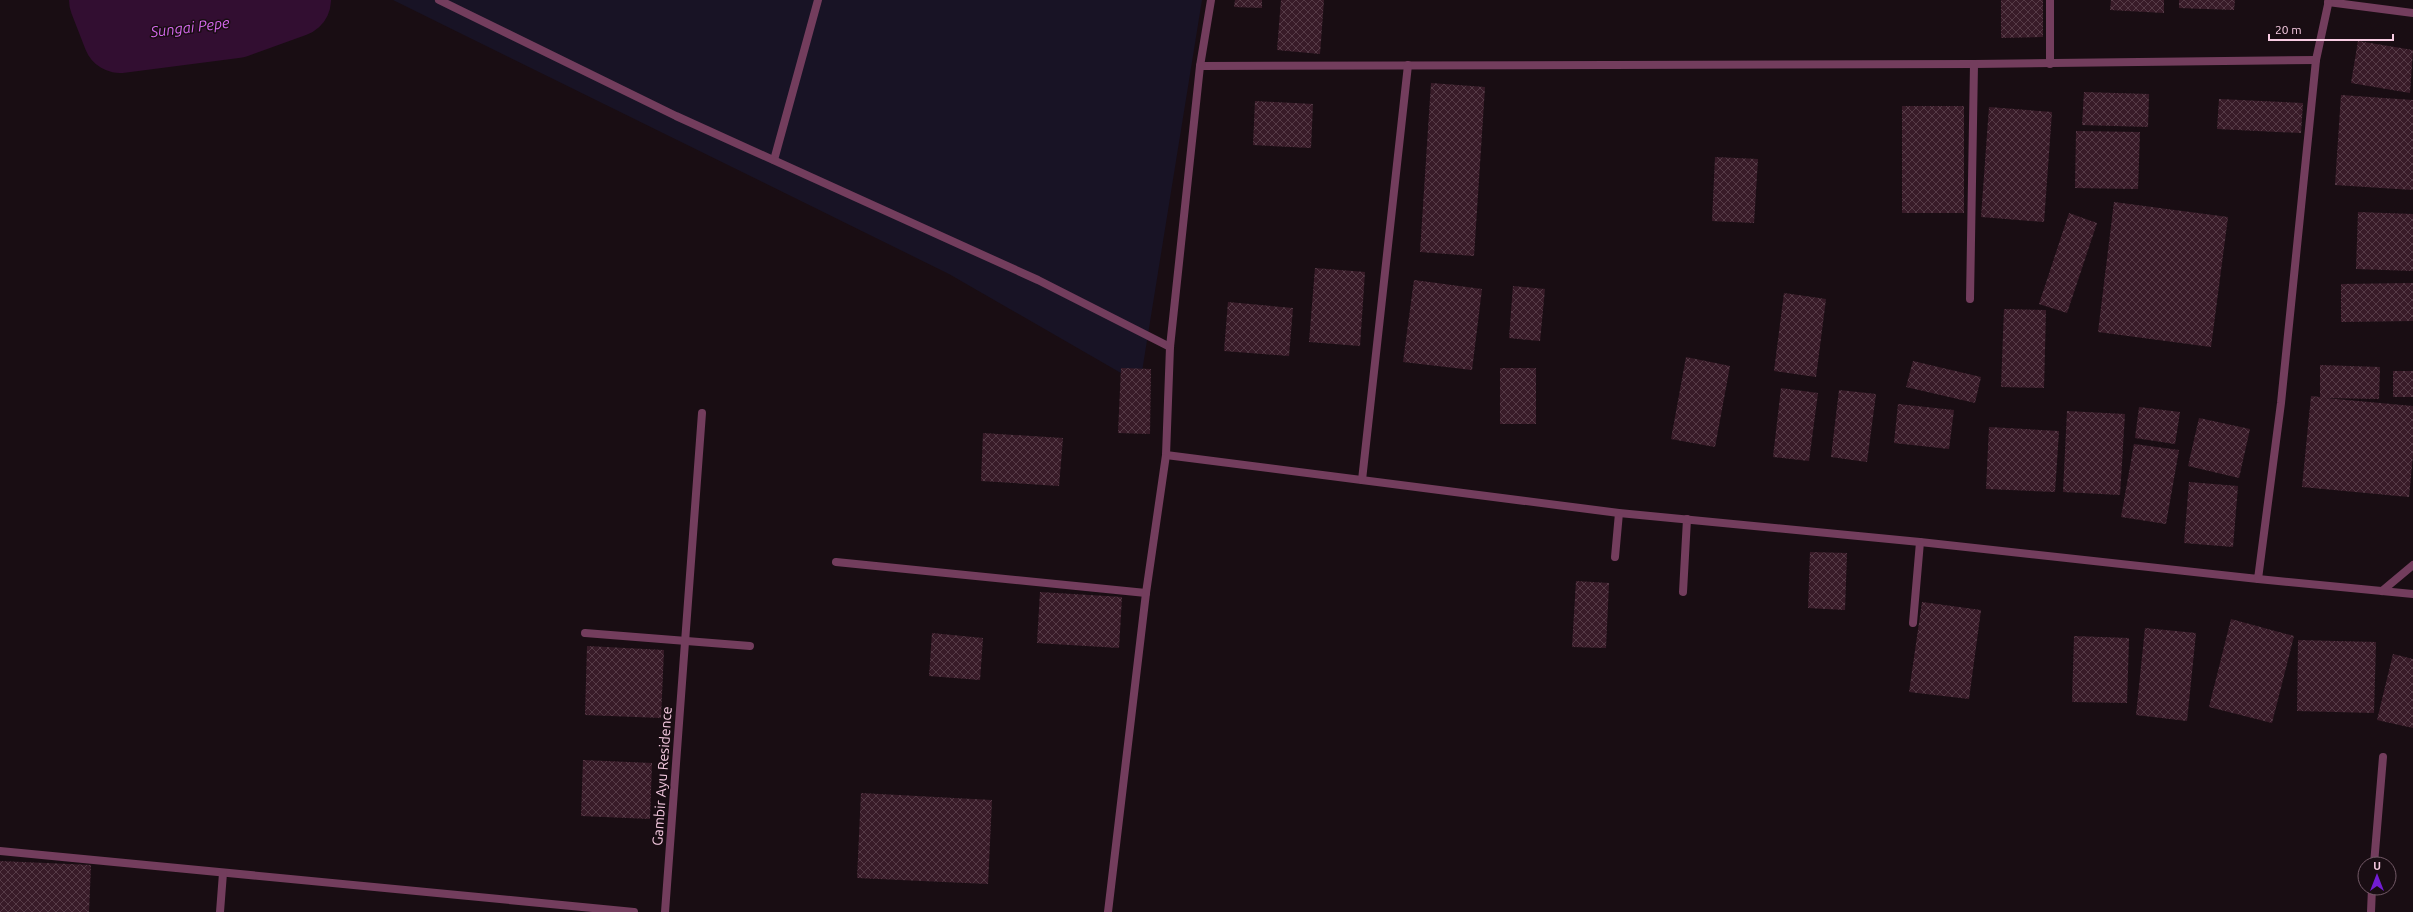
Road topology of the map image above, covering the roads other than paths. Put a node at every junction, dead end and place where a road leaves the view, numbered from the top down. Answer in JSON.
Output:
{"nodes":[{"id":1,"x":439,"y":0,"type":"edge"},
{"id":2,"x":818,"y":0,"type":"edge"},
{"id":3,"x":1210,"y":0,"type":"edge"},
{"id":4,"x":2050,"y":0,"type":"edge"},
{"id":5,"x":2329,"y":1,"type":"edge"},
{"id":6,"x":2413,"y":13,"type":"edge"},
{"id":7,"x":2316,"y":60,"type":"junction"},
{"id":8,"x":1974,"y":64,"type":"junction"},
{"id":9,"x":2050,"y":64,"type":"junction"},
{"id":10,"x":1408,"y":65,"type":"junction"},
{"id":11,"x":1200,"y":66,"type":"junction"},
{"id":12,"x":774,"y":160,"type":"junction"},
{"id":13,"x":1970,"y":299,"type":"dead end"},
{"id":14,"x":1170,"y":347,"type":"junction"},
{"id":15,"x":702,"y":413,"type":"dead end"},
{"id":16,"x":1166,"y":455,"type":"junction"},
{"id":17,"x":1362,"y":480,"type":"junction"},
{"id":18,"x":1619,"y":513,"type":"junction"},
{"id":19,"x":1687,"y":519,"type":"junction"},
{"id":20,"x":1920,"y":542,"type":"junction"},
{"id":21,"x":1615,"y":557,"type":"dead end"},
{"id":22,"x":836,"y":562,"type":"dead end"},
{"id":23,"x":2413,"y":565,"type":"edge"},
{"id":24,"x":2258,"y":580,"type":"junction"},
{"id":25,"x":2382,"y":591,"type":"junction"},
{"id":26,"x":1683,"y":592,"type":"dead end"},
{"id":27,"x":1146,"y":593,"type":"junction"},
{"id":28,"x":2413,"y":594,"type":"edge"},
{"id":29,"x":1913,"y":622,"type":"dead end"},
{"id":30,"x":585,"y":634,"type":"dead end"},
{"id":31,"x":685,"y":641,"type":"junction"},
{"id":32,"x":750,"y":646,"type":"dead end"},
{"id":33,"x":2383,"y":757,"type":"dead end"},
{"id":34,"x":0,"y":851,"type":"edge"},
{"id":35,"x":2375,"y":856,"type":"edge"},
{"id":36,"x":223,"y":872,"type":"junction"},
{"id":37,"x":2371,"y":896,"type":"edge"},
{"id":38,"x":220,"y":912,"type":"edge"},
{"id":39,"x":634,"y":912,"type":"edge"},
{"id":40,"x":665,"y":912,"type":"edge"},
{"id":41,"x":1108,"y":912,"type":"edge"},
{"id":42,"x":2370,"y":912,"type":"edge"}],
"edges":[{"from":1,"to":12,"type":"street"},
{"from":2,"to":12,"type":"street"},
{"from":3,"to":11,"type":"street"},
{"from":4,"to":9,"type":"street"},
{"from":5,"to":6,"type":"street"},
{"from":5,"to":7,"type":"street"},
{"from":7,"to":9,"type":"street"},
{"from":7,"to":24,"type":"street"},
{"from":8,"to":9,"type":"street"},
{"from":8,"to":10,"type":"street"},
{"from":8,"to":13,"type":"street"},
{"from":10,"to":11,"type":"street"},
{"from":10,"to":17,"type":"street"},
{"from":11,"to":14,"type":"street"},
{"from":12,"to":14,"type":"street"},
{"from":14,"to":16,"type":"street"},
{"from":15,"to":31,"type":"street","name":"Gambir Ayu Residence"},
{"from":16,"to":17,"type":"street"},
{"from":16,"to":27,"type":"street"},
{"from":17,"to":18,"type":"street"},
{"from":18,"to":19,"type":"street"},
{"from":18,"to":21,"type":"street"},
{"from":19,"to":20,"type":"street"},
{"from":19,"to":26,"type":"street"},
{"from":20,"to":24,"type":"street"},
{"from":20,"to":29,"type":"street"},
{"from":22,"to":27,"type":"street"},
{"from":23,"to":25,"type":"street"},
{"from":24,"to":25,"type":"street"},
{"from":25,"to":28,"type":"street"},
{"from":27,"to":41,"type":"street"},
{"from":30,"to":31,"type":"street"},
{"from":31,"to":32,"type":"street"},
{"from":31,"to":40,"type":"street","name":"Gambir Ayu Residence"},
{"from":33,"to":35,"type":"street"},
{"from":34,"to":36,"type":"street"},
{"from":36,"to":38,"type":"street"},
{"from":36,"to":39,"type":"street"},
{"from":37,"to":42,"type":"street"}]}
